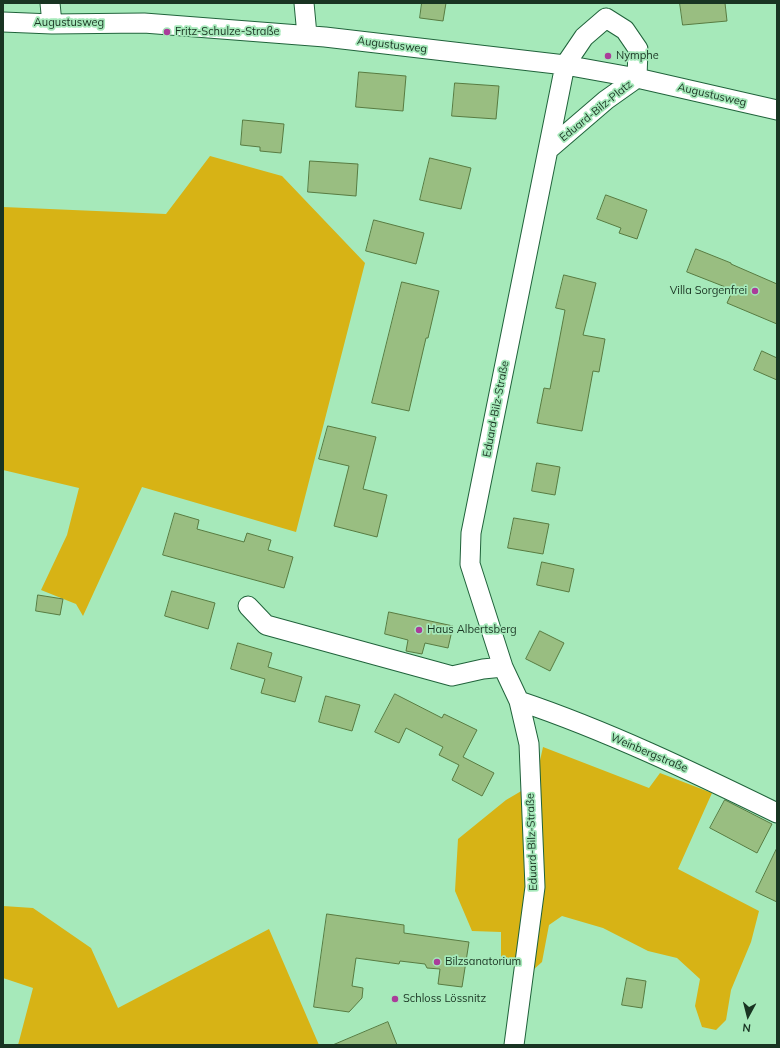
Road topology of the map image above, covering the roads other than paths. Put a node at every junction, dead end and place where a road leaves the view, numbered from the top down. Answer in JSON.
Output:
{"nodes":[{"id":1,"x":50,"y":3,"type":"edge"},
{"id":2,"x":304,"y":3,"type":"edge"},
{"id":3,"x":605,"y":10,"type":"edge"},
{"id":4,"x":3,"y":22,"type":"edge"},
{"id":5,"x":52,"y":24,"type":"junction"},
{"id":6,"x":306,"y":35,"type":"junction"},
{"id":7,"x":565,"y":66,"type":"junction"},
{"id":8,"x":637,"y":78,"type":"junction"},
{"id":9,"x":777,"y":110,"type":"edge"},
{"id":10,"x":549,"y":149,"type":"junction"},
{"id":11,"x":248,"y":606,"type":"dead end"},
{"id":12,"x":503,"y":667,"type":"junction"},
{"id":13,"x":519,"y":701,"type":"junction"},
{"id":14,"x":777,"y":812,"type":"edge"},
{"id":15,"x":514,"y":1045,"type":"edge"}],
"edges":[{"from":1,"to":5,"type":"street"},
{"from":2,"to":6,"type":"street"},
{"from":3,"to":7,"type":"street","name":"Eduard-Bilz-Platz"},
{"from":3,"to":8,"type":"street","name":"Eduard-Bilz-Platz"},
{"from":4,"to":5,"type":"street","name":"Augustusweg"},
{"from":5,"to":6,"type":"street","name":"Augustusweg"},
{"from":6,"to":7,"type":"street","name":"Augustusweg"},
{"from":7,"to":8,"type":"street","name":"Augustusweg"},
{"from":7,"to":10,"type":"street","name":"Eduard-Bilz-Platz"},
{"from":8,"to":9,"type":"street","name":"Augustusweg"},
{"from":8,"to":10,"type":"street","name":"Eduard-Bilz-Platz"},
{"from":10,"to":12,"type":"street","name":"Eduard-Bilz-Straße"},
{"from":11,"to":12,"type":"street"},
{"from":12,"to":13,"type":"street","name":"Eduard-Bilz-Straße"},
{"from":13,"to":14,"type":"street","name":"Weinbergstraße"},
{"from":13,"to":15,"type":"street","name":"Eduard-Bilz-Straße"}]}
